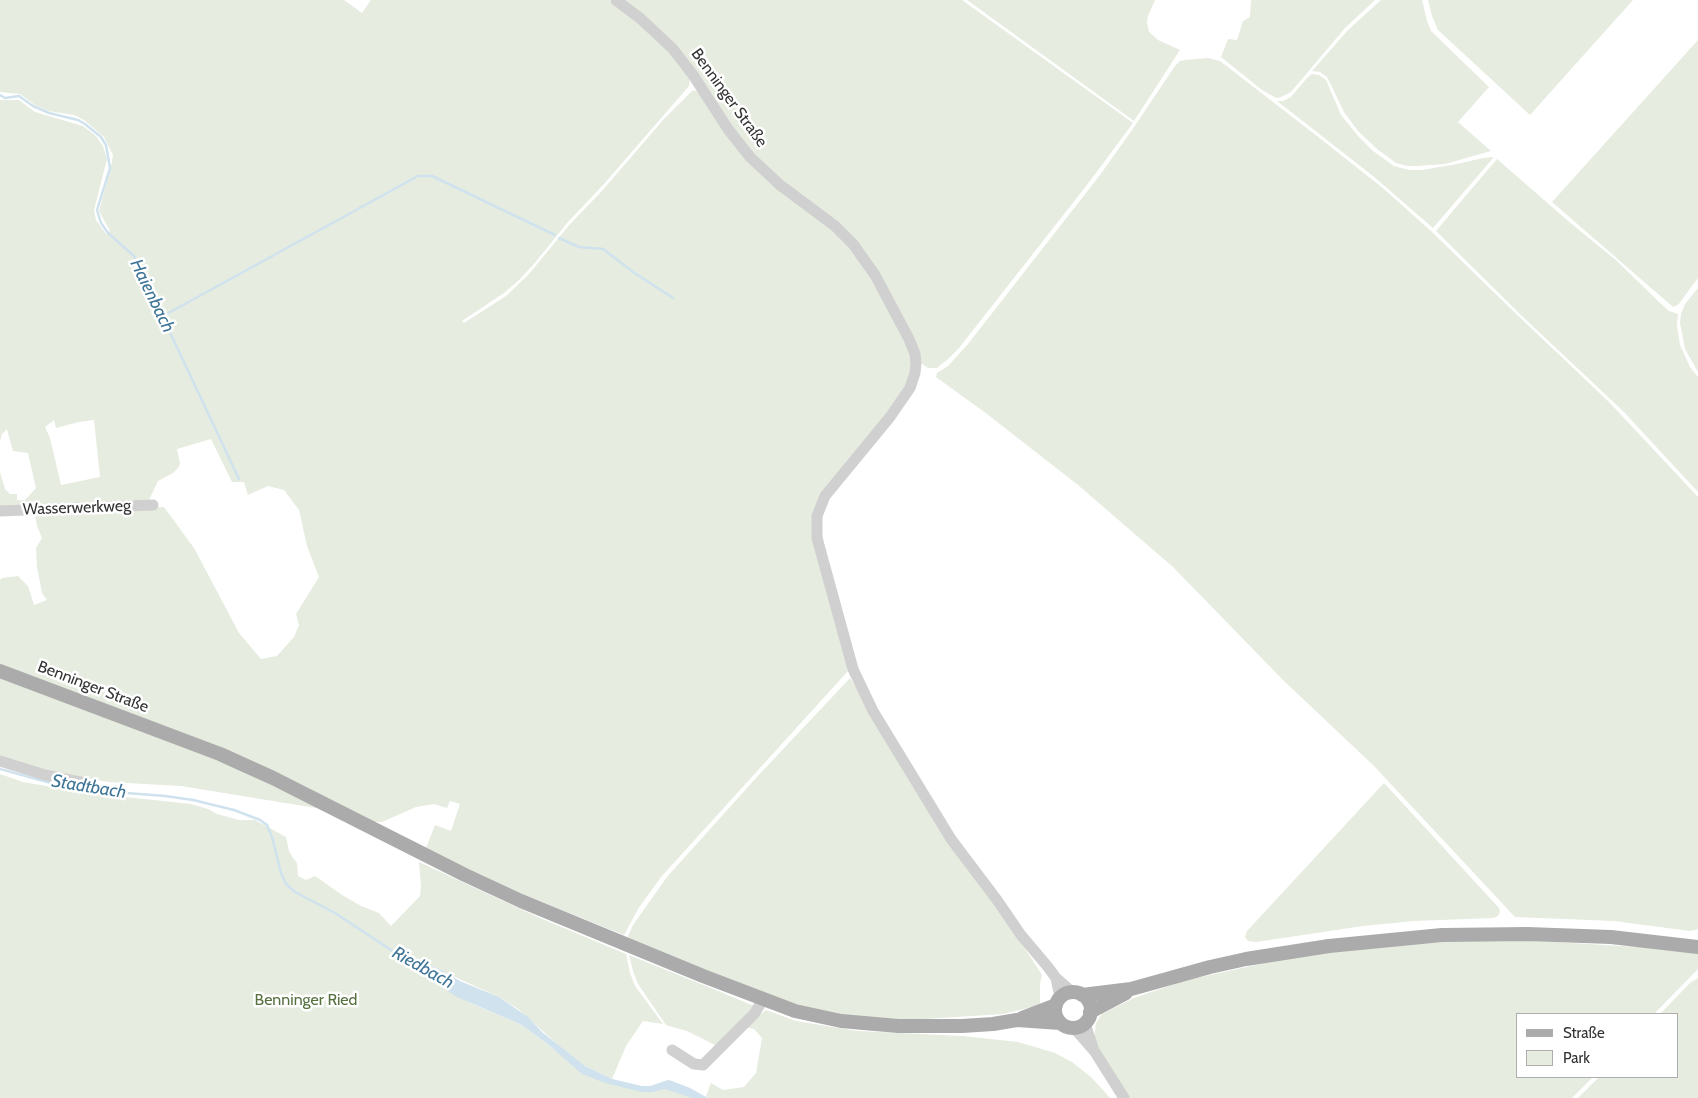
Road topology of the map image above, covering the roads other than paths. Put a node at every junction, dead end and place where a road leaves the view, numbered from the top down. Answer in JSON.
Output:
{"nodes":[{"id":1,"x":616,"y":0,"type":"edge"},
{"id":2,"x":153,"y":505,"type":"dead end"},
{"id":3,"x":0,"y":512,"type":"edge"},
{"id":4,"x":0,"y":671,"type":"edge"},
{"id":5,"x":0,"y":761,"type":"edge"},
{"id":6,"x":85,"y":783,"type":"dead end"},
{"id":7,"x":1698,"y":947,"type":"edge"},
{"id":8,"x":1131,"y":990,"type":"junction"},
{"id":9,"x":1067,"y":998,"type":"junction"},
{"id":10,"x":763,"y":1000,"type":"junction"},
{"id":11,"x":1017,"y":1020,"type":"junction"},
{"id":12,"x":1077,"y":1021,"type":"junction"},
{"id":13,"x":672,"y":1050,"type":"dead end"},
{"id":14,"x":1124,"y":1098,"type":"edge"}],
"edges":[{"from":1,"to":9,"type":"street","name":"Benninger Straße"},
{"from":2,"to":3,"type":"street","name":"Wasserwerkweg"},
{"from":4,"to":10,"type":"main road","name":"Benninger Straße"},
{"from":5,"to":6,"type":"street"},
{"from":7,"to":8,"type":"main road"},
{"from":8,"to":9,"type":"main road"},
{"from":8,"to":12,"type":"main road"},
{"from":9,"to":11,"type":"main road"},
{"from":9,"to":12,"type":"main road"},
{"from":9,"to":12,"type":"main road"},
{"from":10,"to":11,"type":"main road","name":"Benninger Straße"},
{"from":10,"to":13,"type":"street"},
{"from":11,"to":12,"type":"main road"},
{"from":12,"to":14,"type":"street"}]}
